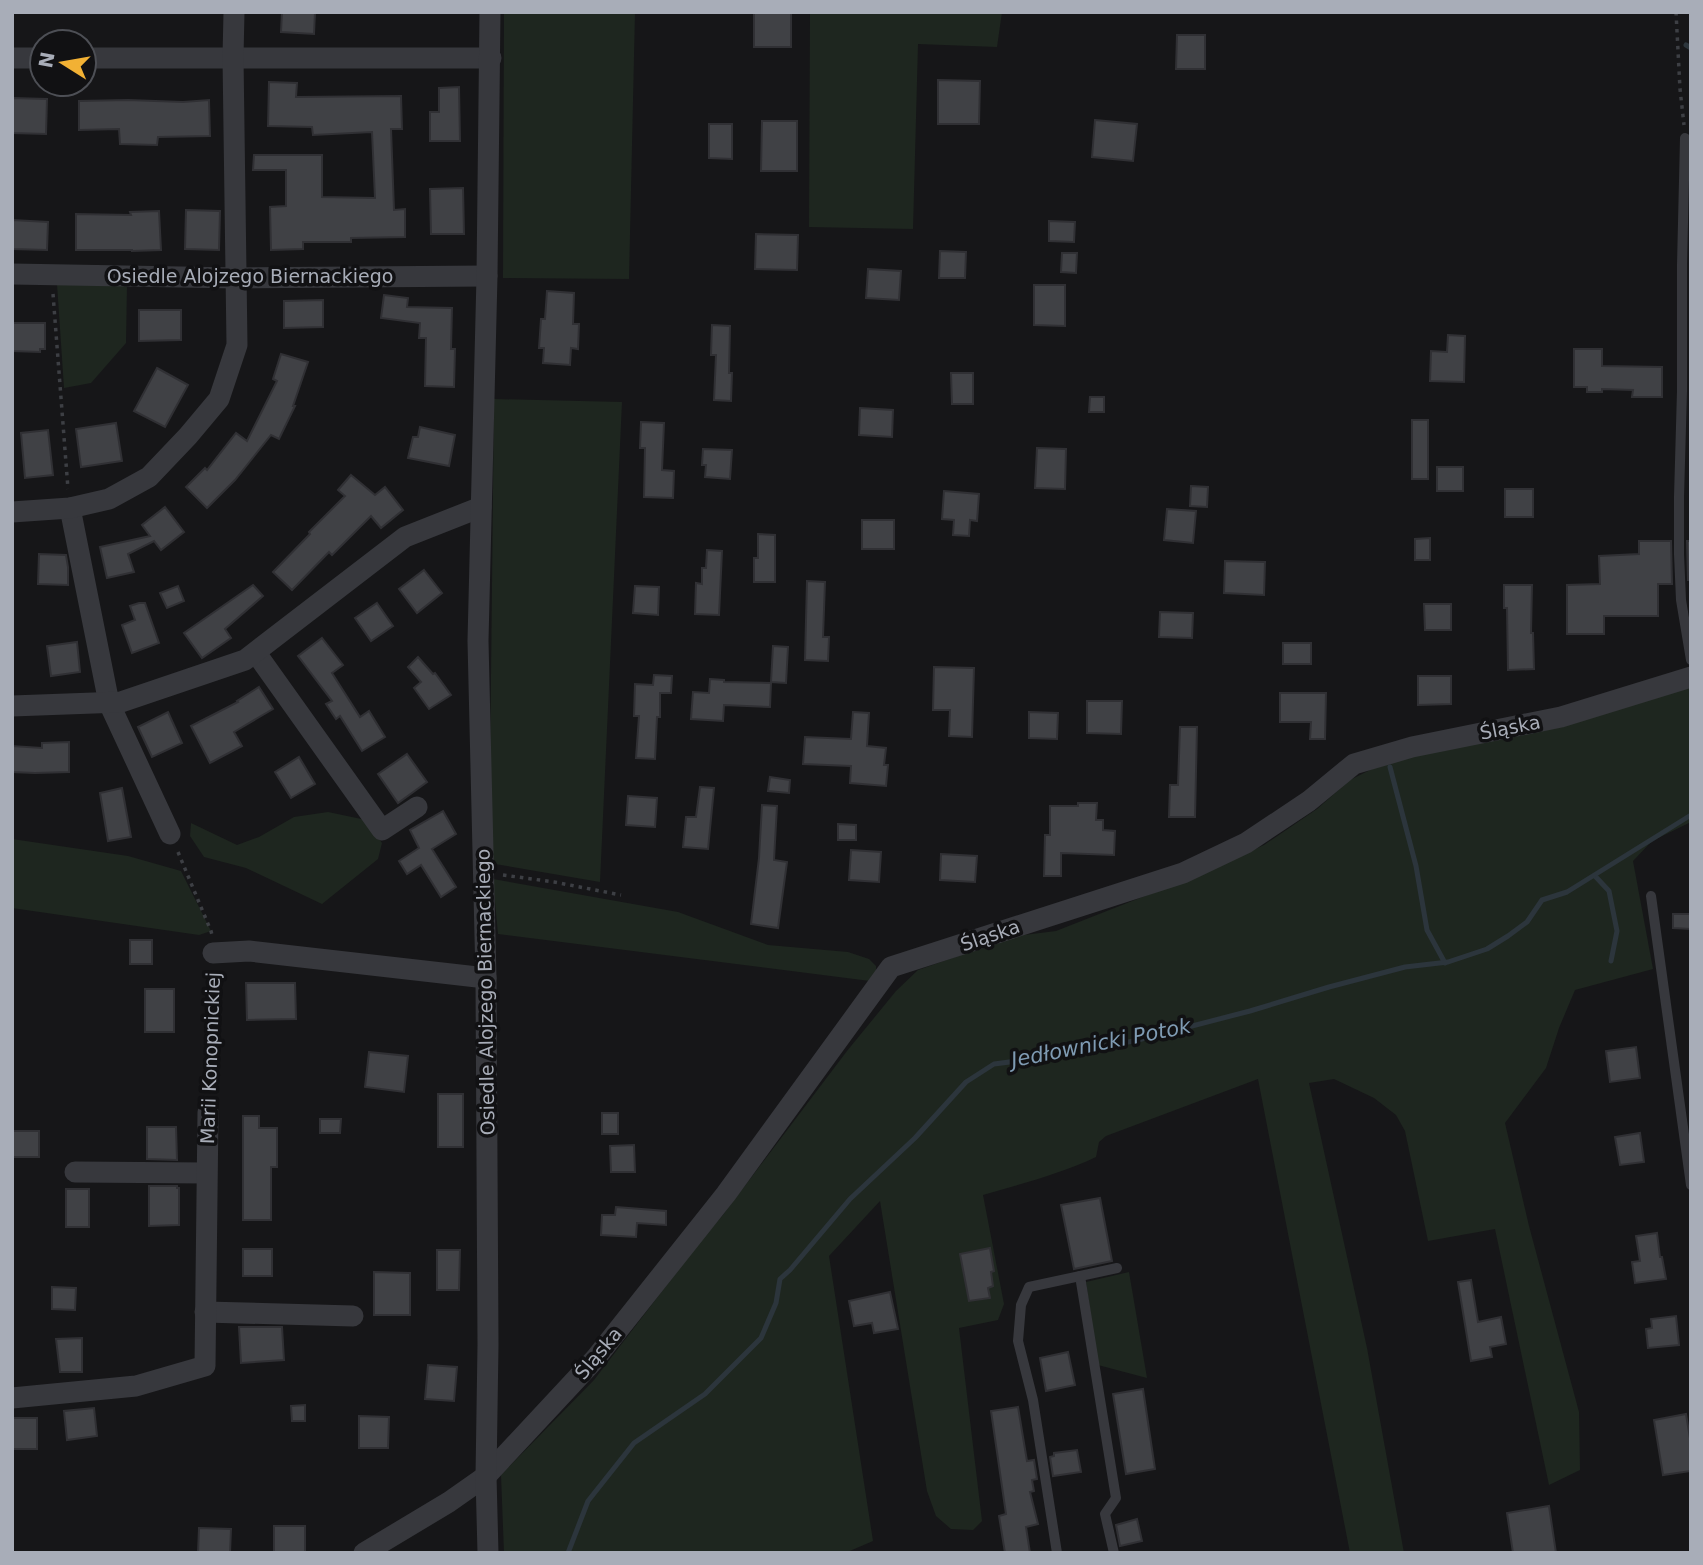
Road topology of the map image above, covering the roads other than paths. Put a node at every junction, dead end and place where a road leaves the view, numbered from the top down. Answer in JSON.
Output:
{"nodes":[{"id":1,"x":234,"y":12,"type":"edge"},
{"id":2,"x":490,"y":12,"type":"edge"},
{"id":3,"x":233,"y":57,"type":"junction"},
{"id":4,"x":98,"y":58,"type":"edge"},
{"id":5,"x":491,"y":58,"type":"junction"},
{"id":6,"x":1685,"y":138,"type":"road end"},
{"id":7,"x":12,"y":274,"type":"edge"},
{"id":8,"x":487,"y":276,"type":"junction"},
{"id":9,"x":237,"y":278,"type":"junction"},
{"id":10,"x":481,"y":507,"type":"junction"},
{"id":11,"x":70,"y":508,"type":"junction"},
{"id":12,"x":12,"y":512,"type":"edge"},
{"id":13,"x":256,"y":653,"type":"junction"},
{"id":14,"x":1691,"y":660,"type":"edge"},
{"id":15,"x":1691,"y":677,"type":"edge"},
{"id":16,"x":109,"y":703,"type":"junction"},
{"id":17,"x":12,"y":706,"type":"edge"},
{"id":18,"x":417,"y":807,"type":"dead end"},
{"id":19,"x":170,"y":834,"type":"road end"},
{"id":20,"x":1651,"y":896,"type":"dead end"},
{"id":21,"x":213,"y":953,"type":"road end"},
{"id":22,"x":486,"y":978,"type":"junction"},
{"id":23,"x":208,"y":1112,"type":"road end"},
{"id":24,"x":75,"y":1172,"type":"dead end"},
{"id":25,"x":206,"y":1173,"type":"junction"},
{"id":26,"x":1691,"y":1185,"type":"edge"},
{"id":27,"x":1117,"y":1268,"type":"dead end"},
{"id":28,"x":1080,"y":1276,"type":"junction"},
{"id":29,"x":205,"y":1312,"type":"junction"},
{"id":30,"x":353,"y":1316,"type":"dead end"},
{"id":31,"x":12,"y":1398,"type":"edge"},
{"id":32,"x":486,"y":1476,"type":"junction"},
{"id":33,"x":364,"y":1553,"type":"edge"},
{"id":34,"x":488,"y":1553,"type":"edge"},
{"id":35,"x":1057,"y":1553,"type":"edge"},
{"id":36,"x":1114,"y":1553,"type":"edge"}],
"edges":[{"from":1,"to":3,"type":"street"},
{"from":2,"to":5,"type":"street","name":"Osiedle Alojzego Biernackiego"},
{"from":3,"to":4,"type":"street"},
{"from":3,"to":5,"type":"street"},
{"from":3,"to":9,"type":"street"},
{"from":5,"to":8,"type":"street","name":"Osiedle Alojzego Biernackiego"},
{"from":6,"to":14,"type":"lane"},
{"from":7,"to":9,"type":"street","name":"Osiedle Alojzego Biernackiego"},
{"from":8,"to":9,"type":"street","name":"Osiedle Alojzego Biernackiego"},
{"from":8,"to":10,"type":"street","name":"Osiedle Alojzego Biernackiego"},
{"from":9,"to":11,"type":"street"},
{"from":10,"to":13,"type":"street"},
{"from":10,"to":22,"type":"street","name":"Osiedle Alojzego Biernackiego"},
{"from":11,"to":12,"type":"street"},
{"from":11,"to":16,"type":"street"},
{"from":13,"to":16,"type":"street"},
{"from":13,"to":18,"type":"street"},
{"from":15,"to":32,"type":"street","name":"Śląska"},
{"from":16,"to":17,"type":"street"},
{"from":16,"to":19,"type":"street"},
{"from":20,"to":26,"type":"lane"},
{"from":21,"to":22,"type":"street","name":"Marii Konopnickiej"},
{"from":22,"to":32,"type":"street","name":"Osiedle Alojzego Biernackiego"},
{"from":23,"to":25,"type":"street","name":"Marii Konopnickiej"},
{"from":24,"to":25,"type":"street"},
{"from":25,"to":29,"type":"street","name":"Marii Konopnickiej"},
{"from":27,"to":28,"type":"lane"},
{"from":28,"to":35,"type":"lane"},
{"from":28,"to":36,"type":"lane"},
{"from":29,"to":30,"type":"street"},
{"from":29,"to":31,"type":"street","name":"Marii Konopnickiej"},
{"from":32,"to":33,"type":"street","name":"Śląska"},
{"from":32,"to":34,"type":"street"}]}
